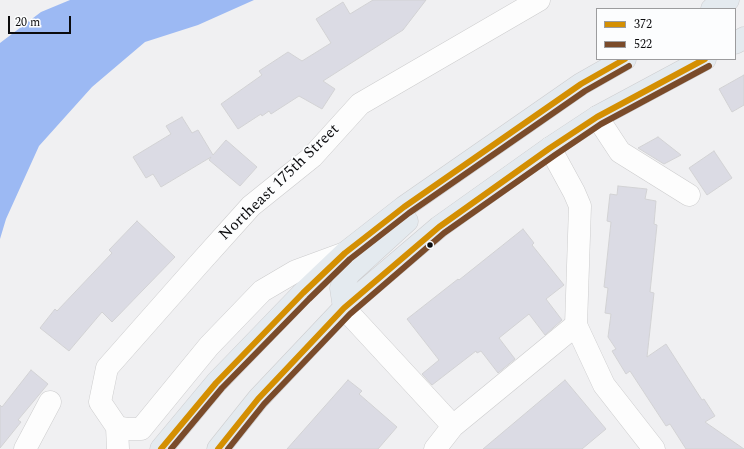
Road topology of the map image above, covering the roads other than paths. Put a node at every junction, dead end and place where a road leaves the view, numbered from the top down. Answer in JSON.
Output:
{"nodes":[{"id":1,"x":538,"y":0,"type":"edge"},
{"id":2,"x":728,"y":0,"type":"edge"},
{"id":3,"x":714,"y":8,"type":"edge"},
{"id":4,"x":623,"y":60,"type":"edge"},
{"id":5,"x":703,"y":60,"type":"edge"},
{"id":6,"x":598,"y":117,"type":"junction"},
{"id":7,"x":550,"y":148,"type":"junction"},
{"id":8,"x":444,"y":179,"type":"junction"},
{"id":9,"x":688,"y":195,"type":"dead end"},
{"id":10,"x":345,"y":253,"type":"junction"},
{"id":11,"x":344,"y":308,"type":"junction"},
{"id":12,"x":576,"y":325,"type":"junction"},
{"id":13,"x":50,"y":402,"type":"dead end"},
{"id":14,"x":453,"y":426,"type":"junction"},
{"id":15,"x":117,"y":427,"type":"junction"},
{"id":16,"x":647,"y":447,"type":"edge"},
{"id":17,"x":25,"y":449,"type":"edge"},
{"id":18,"x":118,"y":449,"type":"edge"},
{"id":19,"x":161,"y":449,"type":"edge"},
{"id":20,"x":218,"y":449,"type":"edge"},
{"id":21,"x":435,"y":449,"type":"edge"}],
"edges":[{"from":1,"to":15,"type":"street","name":"Northeast 175th Street"},
{"from":2,"to":3,"type":"main road"},
{"from":4,"to":8,"type":"main road"},
{"from":5,"to":6,"type":"main road"},
{"from":6,"to":7,"type":"main road"},
{"from":6,"to":9,"type":"street"},
{"from":7,"to":11,"type":"main road"},
{"from":7,"to":12,"type":"street"},
{"from":8,"to":10,"type":"main road"},
{"from":8,"to":11,"type":"main road"},
{"from":10,"to":15,"type":"street"},
{"from":10,"to":19,"type":"main road"},
{"from":11,"to":14,"type":"street"},
{"from":11,"to":20,"type":"main road"},
{"from":12,"to":14,"type":"street"},
{"from":12,"to":16,"type":"street"},
{"from":13,"to":17,"type":"street"},
{"from":14,"to":21,"type":"street"},
{"from":15,"to":18,"type":"street"}]}
